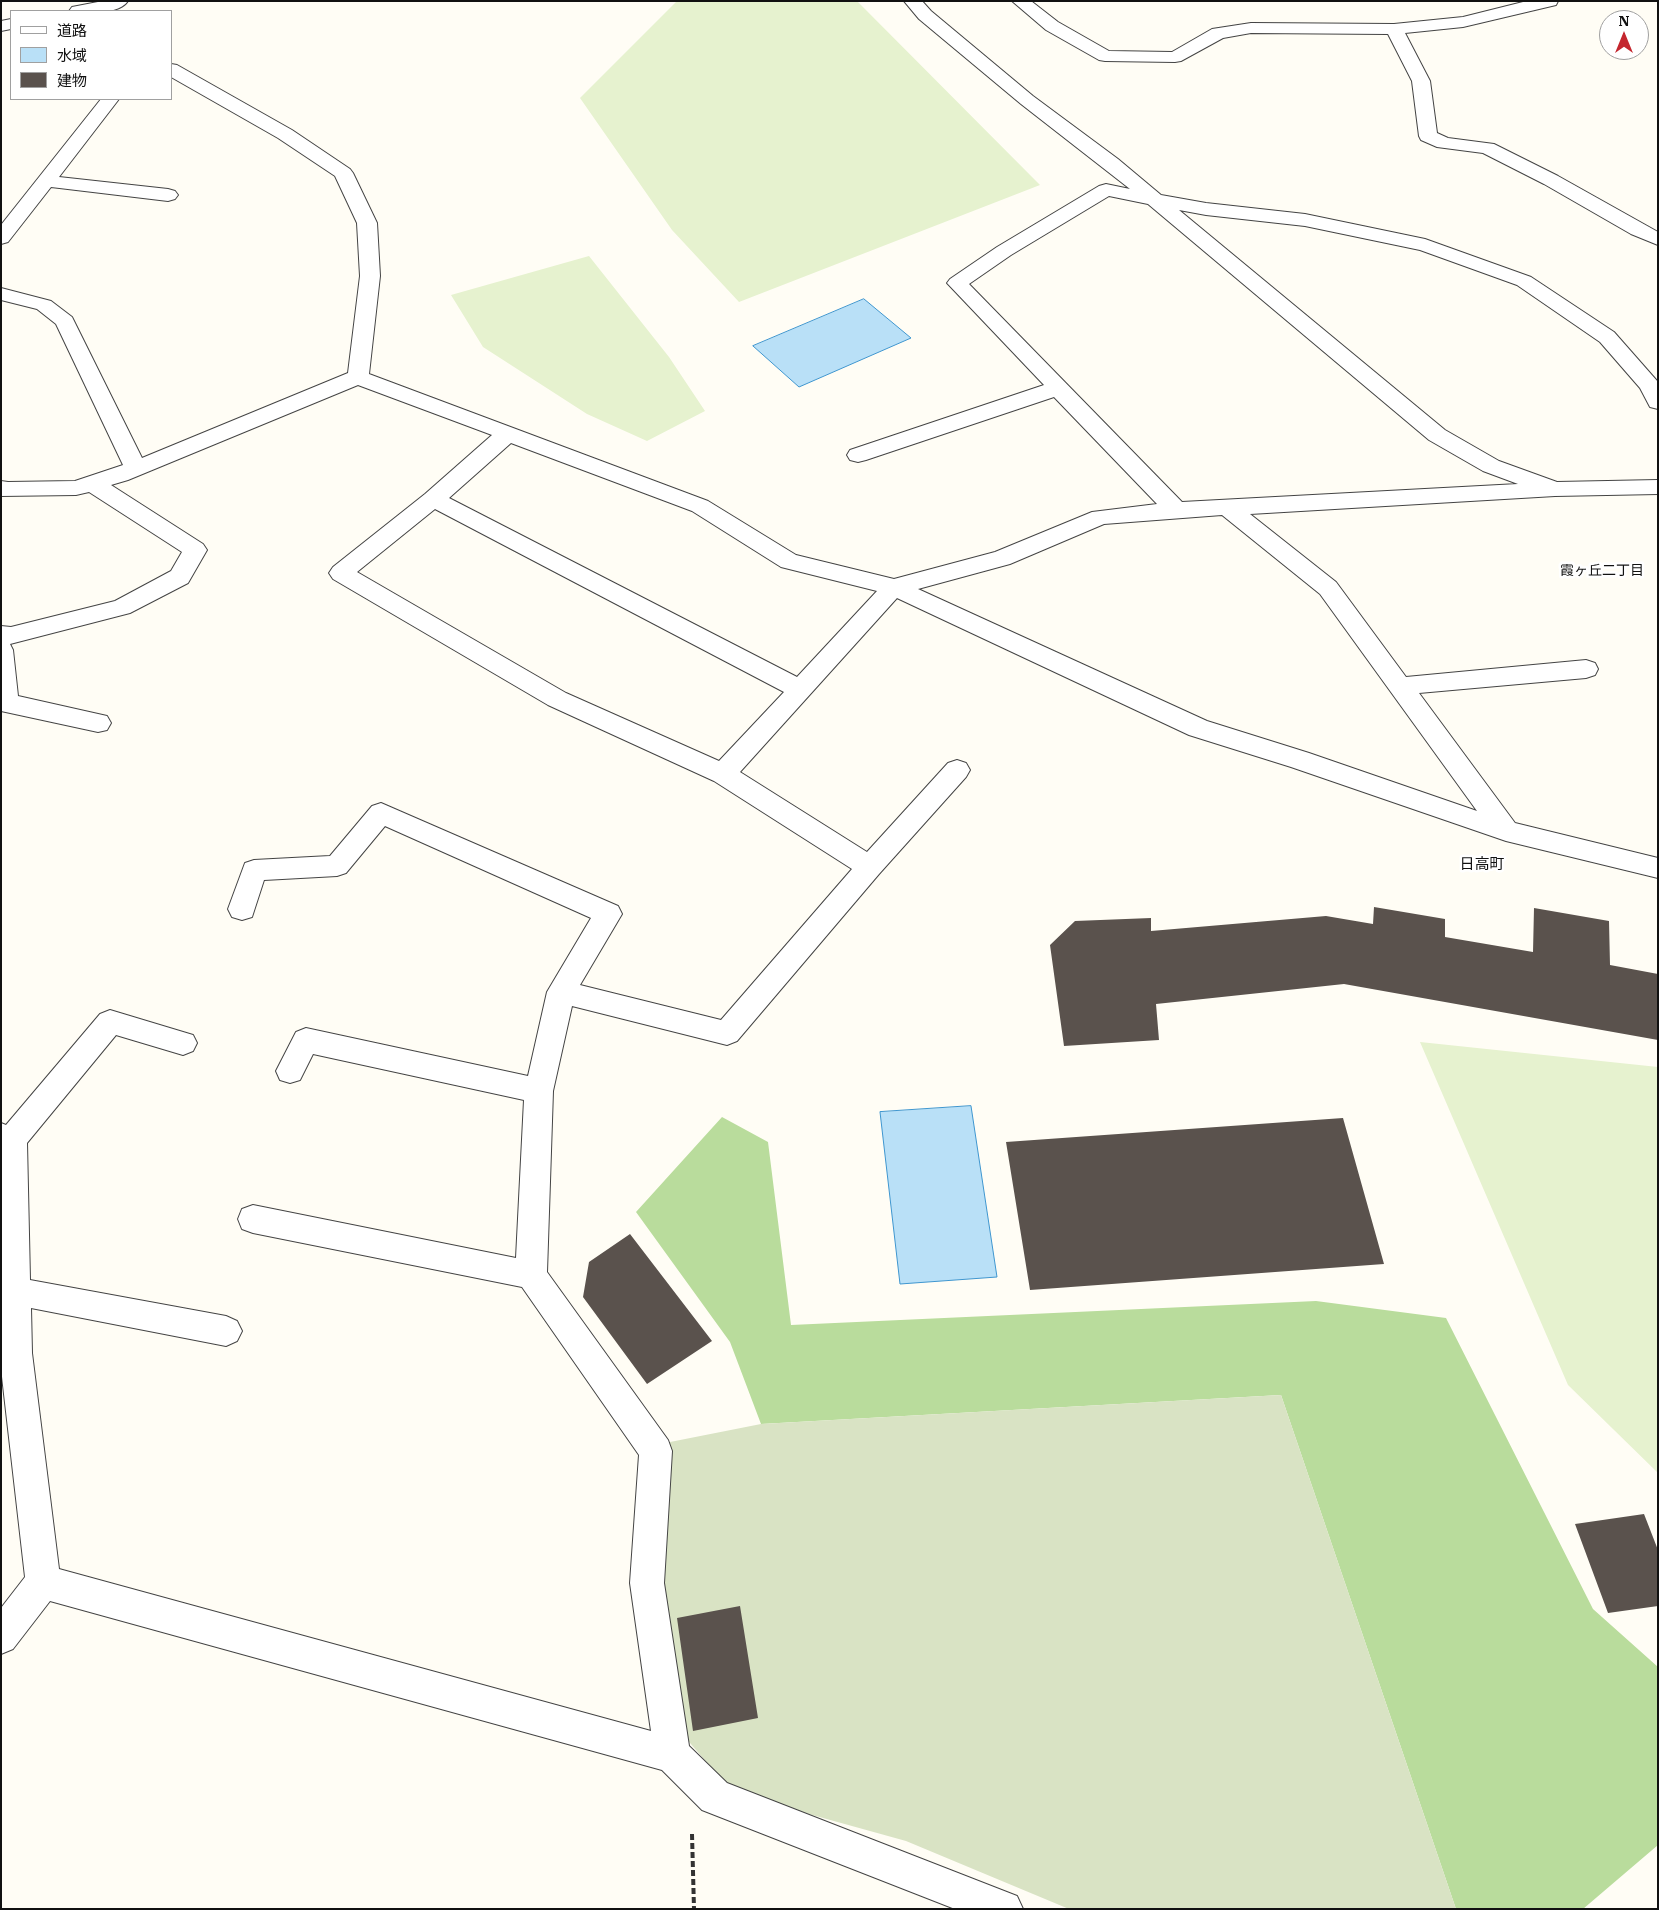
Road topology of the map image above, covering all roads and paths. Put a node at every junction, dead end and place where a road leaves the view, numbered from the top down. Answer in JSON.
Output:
{"nodes":[{"id":1,"x":912,"y":1,"type":"edge"},
{"id":2,"x":1020,"y":1,"type":"edge"},
{"id":3,"x":1550,"y":1,"type":"edge"},
{"id":4,"x":117,"y":4,"type":"edge"},
{"id":5,"x":84,"y":10,"type":"edge"},
{"id":6,"x":1394,"y":29,"type":"junction"},
{"id":7,"x":172,"y":70,"type":"edge"},
{"id":8,"x":109,"y":100,"type":"edge"},
{"id":9,"x":46,"y":181,"type":"junction"},
{"id":10,"x":168,"y":194,"type":"dead end"},
{"id":11,"x":1151,"y":198,"type":"junction"},
{"id":12,"x":1,"y":238,"type":"edge"},
{"id":13,"x":1658,"y":239,"type":"edge"},
{"id":14,"x":1,"y":294,"type":"edge"},
{"id":15,"x":358,"y":377,"type":"junction"},
{"id":16,"x":1058,"y":388,"type":"junction"},
{"id":17,"x":1655,"y":390,"type":"edge"},
{"id":18,"x":508,"y":433,"type":"junction"},
{"id":19,"x":858,"y":455,"type":"dead end"},
{"id":20,"x":136,"y":468,"type":"junction"},
{"id":21,"x":92,"y":483,"type":"junction"},
{"id":22,"x":1658,"y":487,"type":"edge"},
{"id":23,"x":1,"y":488,"type":"edge"},
{"id":24,"x":1555,"y":489,"type":"junction"},
{"id":25,"x":433,"y":499,"type":"junction"},
{"id":26,"x":1229,"y":508,"type":"junction"},
{"id":27,"x":1176,"y":510,"type":"junction"},
{"id":28,"x":894,"y":587,"type":"junction"},
{"id":29,"x":1,"y":635,"type":"edge"},
{"id":30,"x":1,"y":650,"type":"edge"},
{"id":31,"x":1586,"y":669,"type":"dead end"},
{"id":32,"x":1400,"y":686,"type":"junction"},
{"id":33,"x":801,"y":690,"type":"junction"},
{"id":34,"x":98,"y":723,"type":"dead end"},
{"id":35,"x":957,"y":770,"type":"dead end"},
{"id":36,"x":724,"y":774,"type":"junction"},
{"id":37,"x":1506,"y":831,"type":"junction"},
{"id":38,"x":870,"y":867,"type":"junction"},
{"id":39,"x":1658,"y":868,"type":"edge"},
{"id":40,"x":242,"y":909,"type":"dead end"},
{"id":41,"x":561,"y":992,"type":"junction"},
{"id":42,"x":183,"y":1043,"type":"dead end"},
{"id":43,"x":290,"y":1071,"type":"dead end"},
{"id":44,"x":539,"y":1091,"type":"junction"},
{"id":45,"x":7,"y":1137,"type":"edge"},
{"id":46,"x":253,"y":1219,"type":"dead end"},
{"id":47,"x":531,"y":1275,"type":"junction"},
{"id":48,"x":15,"y":1291,"type":"junction"},
{"id":49,"x":226,"y":1331,"type":"dead end"},
{"id":50,"x":9,"y":1353,"type":"edge"},
{"id":51,"x":43,"y":1582,"type":"junction"},
{"id":52,"x":1,"y":1637,"type":"edge"},
{"id":53,"x":681,"y":1764,"type":"junction"},
{"id":54,"x":694,"y":1909,"type":"edge"},
{"id":55,"x":1004,"y":1909,"type":"edge"}],
"edges":[{"from":1,"to":11,"type":"street"},
{"from":2,"to":6,"type":"street"},
{"from":3,"to":6,"type":"street"},
{"from":4,"to":5,"type":"street"},
{"from":6,"to":13,"type":"street"},
{"from":7,"to":15,"type":"street"},
{"from":8,"to":9,"type":"street"},
{"from":9,"to":10,"type":"street"},
{"from":9,"to":12,"type":"street"},
{"from":11,"to":16,"type":"street"},
{"from":11,"to":17,"type":"street"},
{"from":11,"to":24,"type":"street"},
{"from":14,"to":20,"type":"street"},
{"from":15,"to":18,"type":"street"},
{"from":15,"to":20,"type":"street"},
{"from":16,"to":19,"type":"street"},
{"from":16,"to":27,"type":"street"},
{"from":18,"to":25,"type":"street"},
{"from":18,"to":28,"type":"street"},
{"from":20,"to":21,"type":"street"},
{"from":21,"to":23,"type":"street"},
{"from":21,"to":29,"type":"street"},
{"from":22,"to":24,"type":"street"},
{"from":24,"to":26,"type":"street"},
{"from":25,"to":33,"type":"street"},
{"from":25,"to":36,"type":"street"},
{"from":26,"to":27,"type":"street"},
{"from":26,"to":32,"type":"street"},
{"from":27,"to":28,"type":"street"},
{"from":28,"to":33,"type":"street"},
{"from":28,"to":37,"type":"street"},
{"from":30,"to":34,"type":"street"},
{"from":31,"to":32,"type":"street"},
{"from":32,"to":37,"type":"street"},
{"from":33,"to":36,"type":"street"},
{"from":35,"to":38,"type":"street"},
{"from":36,"to":38,"type":"street"},
{"from":37,"to":39,"type":"street"},
{"from":38,"to":41,"type":"street"},
{"from":40,"to":41,"type":"street"},
{"from":41,"to":44,"type":"street"},
{"from":42,"to":45,"type":"street"},
{"from":43,"to":44,"type":"street"},
{"from":44,"to":47,"type":"street"},
{"from":45,"to":48,"type":"street"},
{"from":46,"to":47,"type":"street"},
{"from":47,"to":53,"type":"street"},
{"from":48,"to":49,"type":"street"},
{"from":48,"to":50,"type":"street"},
{"from":50,"to":51,"type":"street"},
{"from":51,"to":52,"type":"street"},
{"from":51,"to":53,"type":"street"},
{"from":53,"to":54,"type":"path"},
{"from":53,"to":55,"type":"street"}]}
